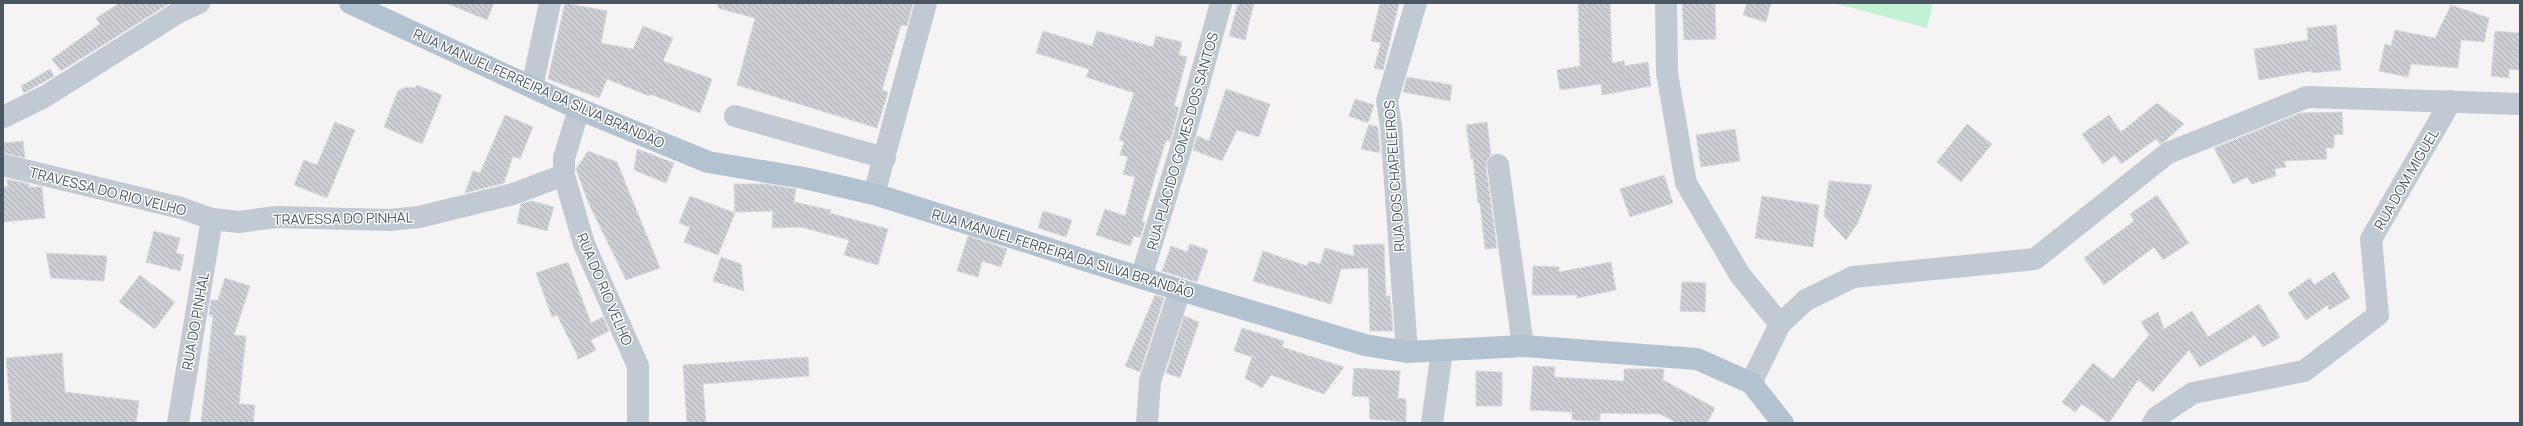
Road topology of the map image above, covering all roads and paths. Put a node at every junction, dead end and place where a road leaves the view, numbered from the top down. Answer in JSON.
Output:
{"nodes":[{"id":1,"x":199,"y":3,"type":"edge"},
{"id":2,"x":350,"y":3,"type":"edge"},
{"id":3,"x":550,"y":3,"type":"edge"},
{"id":4,"x":926,"y":3,"type":"edge"},
{"id":5,"x":1221,"y":3,"type":"edge"},
{"id":6,"x":1416,"y":3,"type":"edge"},
{"id":7,"x":1666,"y":3,"type":"edge"},
{"id":8,"x":532,"y":87,"type":"junction"},
{"id":9,"x":2451,"y":101,"type":"junction"},
{"id":10,"x":2520,"y":104,"type":"edge"},
{"id":11,"x":579,"y":109,"type":"junction"},
{"id":12,"x":735,"y":116,"type":"dead end"},
{"id":13,"x":3,"y":117,"type":"edge"},
{"id":14,"x":885,"y":158,"type":"junction"},
{"id":15,"x":3,"y":165,"type":"edge"},
{"id":16,"x":1498,"y":165,"type":"dead end"},
{"id":17,"x":564,"y":175,"type":"junction"},
{"id":18,"x":874,"y":194,"type":"junction"},
{"id":19,"x":212,"y":219,"type":"junction"},
{"id":20,"x":1141,"y":278,"type":"junction"},
{"id":21,"x":1180,"y":290,"type":"junction"},
{"id":22,"x":1780,"y":324,"type":"junction"},
{"id":23,"x":1523,"y":346,"type":"junction"},
{"id":24,"x":1442,"y":351,"type":"junction"},
{"id":25,"x":1406,"y":352,"type":"junction"},
{"id":26,"x":1751,"y":383,"type":"junction"},
{"id":27,"x":178,"y":423,"type":"edge"},
{"id":28,"x":638,"y":423,"type":"edge"},
{"id":29,"x":1147,"y":423,"type":"edge"},
{"id":30,"x":1432,"y":423,"type":"edge"},
{"id":31,"x":1783,"y":423,"type":"edge"},
{"id":32,"x":2153,"y":423,"type":"edge"}],
"edges":[{"from":1,"to":13,"type":"street"},
{"from":2,"to":8,"type":"main road","name":"RUA MANUEL FERREIRA DA SILVA BRANDÃO"},
{"from":3,"to":8,"type":"street"},
{"from":4,"to":14,"type":"street"},
{"from":5,"to":20,"type":"street","name":"RUA PLACIDO GOMES DOS SANTOS"},
{"from":6,"to":25,"type":"street","name":"RUA DOS CHAPELEIROS"},
{"from":7,"to":22,"type":"street"},
{"from":8,"to":11,"type":"main road","name":"RUA MANUEL FERREIRA DA SILVA BRANDÃO"},
{"from":9,"to":10,"type":"street"},
{"from":9,"to":22,"type":"street"},
{"from":9,"to":32,"type":"street","name":"RUA DOM MIGUEL"},
{"from":11,"to":17,"type":"street","name":"RUA DO RIO VELHO"},
{"from":11,"to":18,"type":"main road","name":"RUA MANUEL FERREIRA DA SILVA BRANDÃO"},
{"from":12,"to":14,"type":"street"},
{"from":14,"to":18,"type":"street"},
{"from":15,"to":19,"type":"street","name":"TRAVESSA DO RIO VELHO"},
{"from":16,"to":23,"type":"street"},
{"from":17,"to":19,"type":"street","name":"TRAVESSA DO PINHAL"},
{"from":17,"to":28,"type":"street","name":"RUA DO RIO VELHO"},
{"from":18,"to":20,"type":"main road","name":"RUA MANUEL FERREIRA DA SILVA BRANDÃO"},
{"from":19,"to":27,"type":"street","name":"RUA DO PINHAL"},
{"from":20,"to":21,"type":"main road","name":"RUA MANUEL FERREIRA DA SILVA BRANDÃO"},
{"from":21,"to":25,"type":"main road","name":"RUA MANUEL FERREIRA DA SILVA BRANDÃO"},
{"from":21,"to":29,"type":"street"},
{"from":22,"to":26,"type":"street"},
{"from":23,"to":24,"type":"main road","name":"RUA MANUEL FERREIRA DA SILVA BRANDÃO"},
{"from":23,"to":26,"type":"main road","name":"RUA MANUEL FERREIRA DA SILVA BRANDÃO"},
{"from":24,"to":25,"type":"main road","name":"RUA MANUEL FERREIRA DA SILVA BRANDÃO"},
{"from":24,"to":30,"type":"street"},
{"from":26,"to":31,"type":"main road","name":"RUA MANUEL FERREIRA DA SILVA BRANDÃO"}]}
